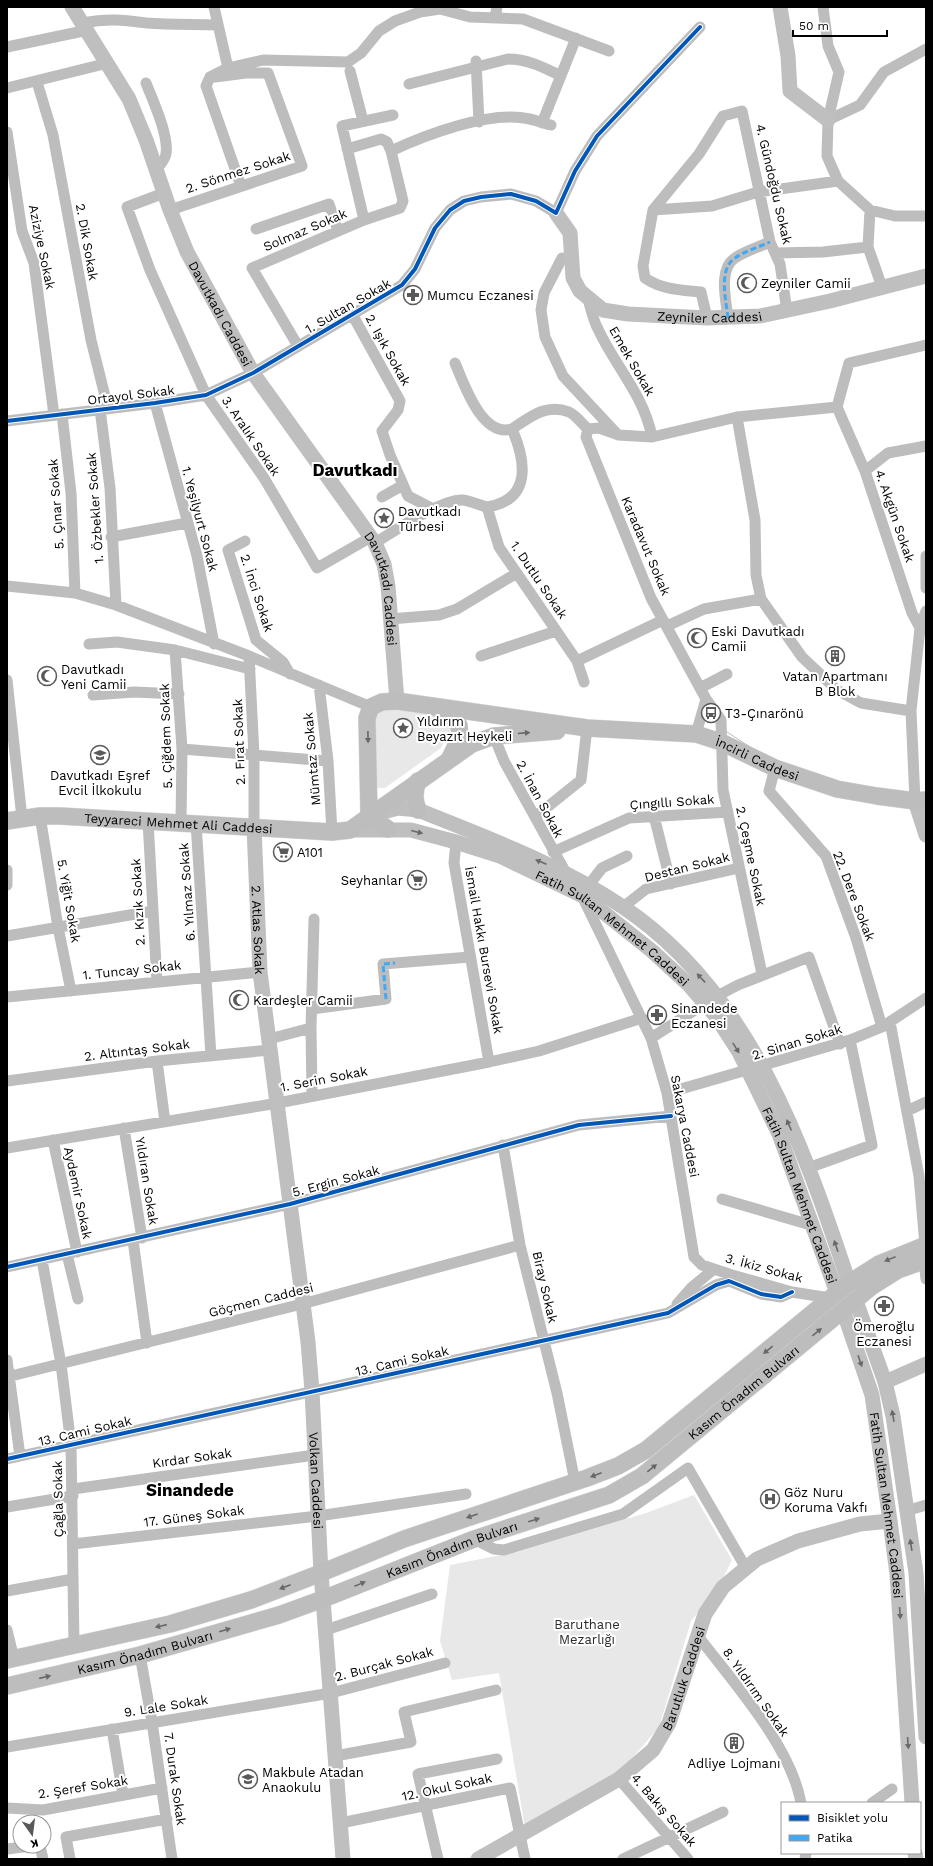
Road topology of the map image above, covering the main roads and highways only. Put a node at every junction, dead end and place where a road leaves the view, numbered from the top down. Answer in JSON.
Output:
{"nodes":[{"id":1,"x":72,"y":7,"type":"edge"},
{"id":2,"x":780,"y":7,"type":"edge"},
{"id":3,"x":828,"y":120,"type":"road end"},
{"id":4,"x":556,"y":213,"type":"road end"},
{"id":5,"x":926,"y":276,"type":"edge"},
{"id":6,"x":397,"y":701,"type":"junction"},
{"id":7,"x":432,"y":705,"type":"junction"},
{"id":8,"x":587,"y":728,"type":"junction"},
{"id":9,"x":449,"y":760,"type":"junction"},
{"id":10,"x":418,"y":781,"type":"junction"},
{"id":11,"x":920,"y":800,"type":"edge"},
{"id":12,"x":418,"y":810,"type":"junction"},
{"id":13,"x":369,"y":816,"type":"junction"},
{"id":14,"x":14,"y":819,"type":"edge"},
{"id":15,"x":254,"y":827,"type":"junction"},
{"id":16,"x":388,"y":829,"type":"junction"},
{"id":17,"x":350,"y":830,"type":"junction"},
{"id":18,"x":926,"y":835,"type":"edge"},
{"id":19,"x":585,"y":891,"type":"junction"},
{"id":20,"x":712,"y":1000,"type":"junction"},
{"id":21,"x":756,"y":1069,"type":"junction"},
{"id":22,"x":278,"y":1102,"type":"joint"},
{"id":23,"x":925,"y":1253,"type":"edge"},
{"id":24,"x":839,"y":1291,"type":"junction"},
{"id":25,"x":850,"y":1306,"type":"junction"},
{"id":26,"x":926,"y":1364,"type":"edge"},
{"id":27,"x":885,"y":1382,"type":"junction"},
{"id":28,"x":890,"y":1521,"type":"junction"},
{"id":29,"x":921,"y":1572,"type":"edge"},
{"id":30,"x":321,"y":1573,"type":"junction"},
{"id":31,"x":324,"y":1599,"type":"junction"},
{"id":32,"x":922,"y":1611,"type":"edge"},
{"id":33,"x":923,"y":1659,"type":"edge"},
{"id":34,"x":10,"y":1660,"type":"edge"},
{"id":35,"x":7,"y":1686,"type":"edge"},
{"id":36,"x":926,"y":1737,"type":"edge"},
{"id":37,"x":912,"y":1802,"type":"edge"},
{"id":38,"x":343,"y":1859,"type":"edge"},
{"id":39,"x":478,"y":1859,"type":"edge"}],
"edges":[{"from":1,"to":6,"type":"main road","name":"Davutkadı Caddesi"},
{"from":2,"to":3,"type":"main road"},
{"from":4,"to":5,"type":"main road","name":"Zeyniler Caddesi"},
{"from":6,"to":7,"type":"main road"},
{"from":6,"to":13,"type":"main road","one_way":true},
{"from":7,"to":8,"type":"main road"},
{"from":7,"to":9,"type":"main road"},
{"from":9,"to":8,"type":"main road","one_way":true},
{"from":8,"to":11,"type":"main road","name":"İncirli Caddesi"},
{"from":9,"to":10,"type":"main road"},
{"from":10,"to":12,"type":"main road"},
{"from":10,"to":13,"type":"main road"},
{"from":11,"to":18,"type":"main road"},
{"from":12,"to":13,"type":"main road","name":"Fatih Sultan Mehmet Caddesi"},
{"from":19,"to":12,"type":"main road","name":"Fatih Sultan Mehmet Caddesi","one_way":true},
{"from":13,"to":16,"type":"main road"},
{"from":13,"to":17,"type":"main road"},
{"from":14,"to":15,"type":"main road","name":"Teyyareci Mehmet Ali Caddesi"},
{"from":15,"to":17,"type":"main road","name":"Teyyareci Mehmet Ali Caddesi"},
{"from":15,"to":22,"type":"main road","name":"2. Atlas Sokak"},
{"from":16,"to":17,"type":"main road","name":"Fatih Sultan Mehmet Caddesi"},
{"from":16,"to":19,"type":"main road","name":"Fatih Sultan Mehmet Caddesi","one_way":true},
{"from":19,"to":20,"type":"main road","name":"Fatih Sultan Mehmet Caddesi"},
{"from":20,"to":19,"type":"main road","name":"Fatih Sultan Mehmet Caddesi","one_way":true},
{"from":20,"to":21,"type":"main road","name":"Fatih Sultan Mehmet Caddesi"},
{"from":21,"to":24,"type":"main road","name":"Fatih Sultan Mehmet Caddesi"},
{"from":24,"to":21,"type":"main road","name":"Fatih Sultan Mehmet Caddesi","one_way":true},
{"from":22,"to":30,"type":"main road","name":"Volkan Caddesi"},
{"from":23,"to":24,"type":"main road","name":"Kasım Önadım Bulvarı","one_way":true},
{"from":23,"to":25,"type":"main road","name":"Kasım Önadım Bulvarı"},
{"from":24,"to":25,"type":"main road","name":"Fatih Sultan Mehmet Caddesi"},
{"from":24,"to":30,"type":"main road","name":"Kasım Önadım Bulvarı","one_way":true},
{"from":25,"to":27,"type":"main road","name":"Fatih Sultan Mehmet Caddesi"},
{"from":25,"to":28,"type":"main road","name":"Fatih Sultan Mehmet Caddesi","one_way":true},
{"from":31,"to":25,"type":"main road","name":"Kasım Önadım Bulvarı","one_way":true},
{"from":26,"to":27,"type":"main road"},
{"from":29,"to":27,"type":"main road","name":"Fatih Sultan Mehmet Caddesi","one_way":true},
{"from":28,"to":37,"type":"main road","name":"Fatih Sultan Mehmet Caddesi","one_way":true},
{"from":28,"to":39,"type":"main road","name":"Barutluk Caddesi"},
{"from":29,"to":32,"type":"main road","name":"Fatih Sultan Mehmet Caddesi"},
{"from":30,"to":31,"type":"main road","name":"Volkan Caddesi"},
{"from":30,"to":34,"type":"main road","name":"Kasım Önadım Bulvarı","one_way":true},
{"from":35,"to":31,"type":"main road","name":"Kasım Önadım Bulvarı","one_way":true},
{"from":31,"to":38,"type":"main road","name":"Volkan Caddesi"},
{"from":32,"to":33,"type":"main road","name":"Fatih Sultan Mehmet Caddesi"},
{"from":33,"to":36,"type":"main road","name":"Fatih Sultan Mehmet Caddesi"}]}
